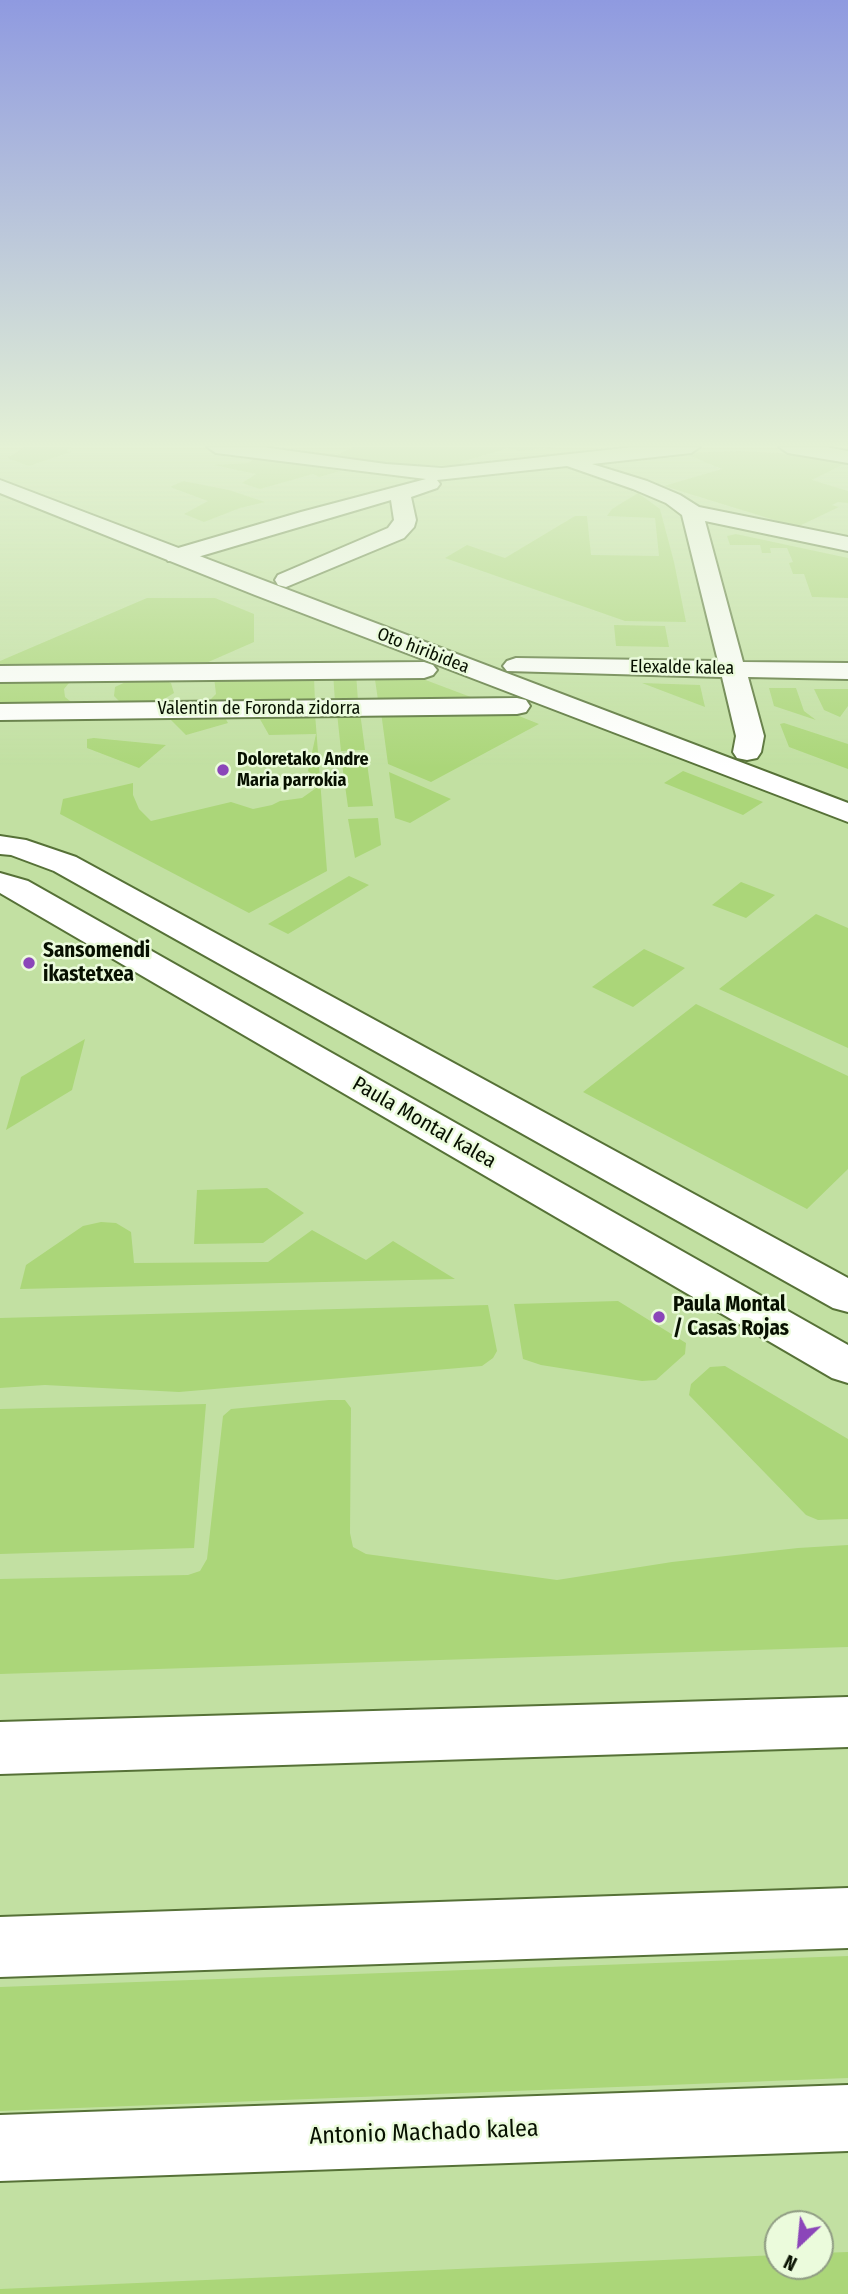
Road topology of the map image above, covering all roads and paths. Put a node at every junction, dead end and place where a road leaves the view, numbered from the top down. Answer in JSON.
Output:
{"nodes":[{"id":1,"x":171,"y":554,"type":"edge"},
{"id":2,"x":183,"y":554,"type":"edge"},
{"id":3,"x":219,"y":554,"type":"edge"},
{"id":4,"x":347,"y":554,"type":"edge"},
{"id":5,"x":703,"y":554,"type":"edge"},
{"id":6,"x":176,"y":556,"type":"junction"},
{"id":7,"x":286,"y":580,"type":"junction"},
{"id":8,"x":516,"y":666,"type":"junction"},
{"id":9,"x":732,"y":669,"type":"junction"},
{"id":10,"x":424,"y":670,"type":"dead end"},
{"id":11,"x":848,"y":671,"type":"edge"},
{"id":12,"x":0,"y":674,"type":"edge"},
{"id":13,"x":517,"y":706,"type":"dead end"},
{"id":14,"x":0,"y":712,"type":"edge"},
{"id":15,"x":747,"y":752,"type":"junction"},
{"id":16,"x":848,"y":790,"type":"edge"},
{"id":17,"x":848,"y":813,"type":"edge"},
{"id":18,"x":0,"y":845,"type":"edge"},
{"id":19,"x":0,"y":882,"type":"edge"},
{"id":20,"x":848,"y":1297,"type":"edge"},
{"id":21,"x":848,"y":1366,"type":"edge"},
{"id":22,"x":848,"y":1721,"type":"edge"},
{"id":23,"x":0,"y":1748,"type":"edge"},
{"id":24,"x":848,"y":1917,"type":"edge"},
{"id":25,"x":0,"y":1947,"type":"edge"},
{"id":26,"x":848,"y":2118,"type":"edge"},
{"id":27,"x":0,"y":2148,"type":"edge"}],
"edges":[{"from":1,"to":6,"type":"street","name":"Oto hiribidea"},
{"from":2,"to":6,"type":"street"},
{"from":3,"to":7,"type":"street","name":"Oto hiribidea"},
{"from":4,"to":7,"type":"street"},
{"from":5,"to":9,"type":"street"},
{"from":6,"to":17,"type":"street","name":"Oto hiribidea"},
{"from":7,"to":8,"type":"street","name":"Oto hiribidea"},
{"from":8,"to":9,"type":"street","name":"Elexalde kalea"},
{"from":8,"to":15,"type":"street","name":"Oto hiribidea"},
{"from":9,"to":11,"type":"street","name":"Elexalde kalea"},
{"from":9,"to":15,"type":"street"},
{"from":10,"to":12,"type":"street","name":"Valentin de Foronda zidorra"},
{"from":13,"to":14,"type":"street","name":"Valentin de Foronda zidorra"},
{"from":15,"to":16,"type":"street","name":"Oto hiribidea"},
{"from":18,"to":20,"type":"street"},
{"from":19,"to":21,"type":"street","name":"Paula Montal kalea"},
{"from":22,"to":23,"type":"street"},
{"from":24,"to":25,"type":"street"},
{"from":26,"to":27,"type":"street","name":"Antonio Machado kalea"}]}
